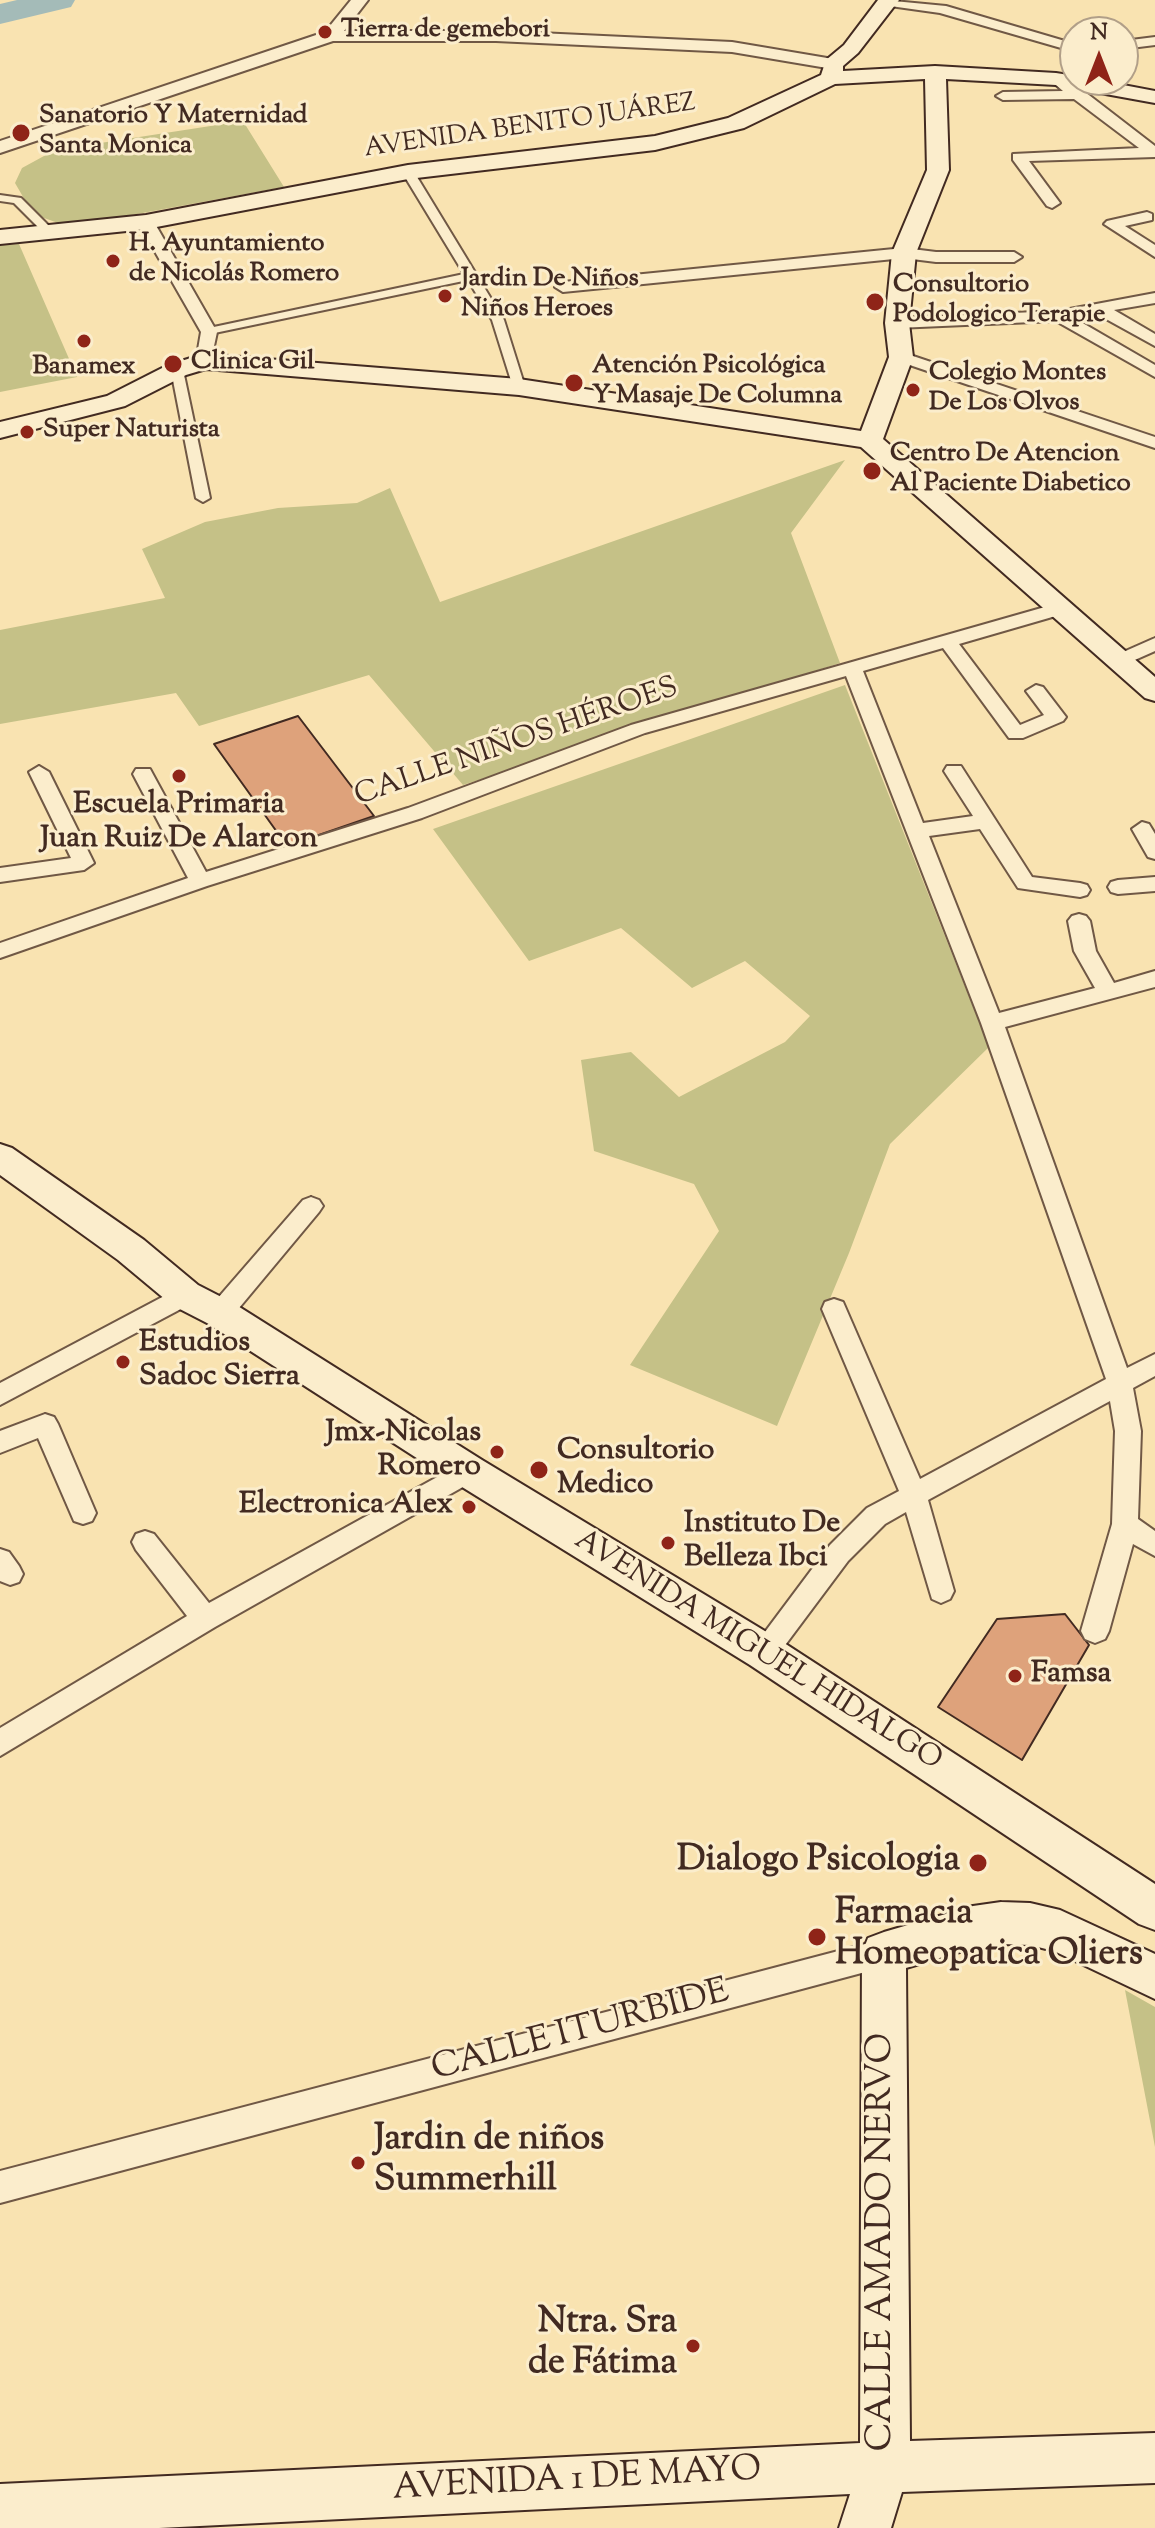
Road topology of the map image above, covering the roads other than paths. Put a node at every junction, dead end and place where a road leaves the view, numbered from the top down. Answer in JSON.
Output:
{"nodes":[{"id":1,"x":360,"y":0,"type":"edge"},
{"id":2,"x":888,"y":1,"type":"edge"},
{"id":3,"x":946,"y":5,"type":"edge"},
{"id":4,"x":331,"y":36,"type":"junction"},
{"id":5,"x":1059,"y":43,"type":"edge"},
{"id":6,"x":832,"y":71,"type":"junction"},
{"id":7,"x":935,"y":72,"type":"junction"},
{"id":8,"x":1056,"y":79,"type":"junction"},
{"id":9,"x":1059,"y":79,"type":"edge"},
{"id":10,"x":1059,"y":81,"type":"edge"},
{"id":11,"x":1059,"y":95,"type":"edge"},
{"id":12,"x":1003,"y":96,"type":"dead end"},
{"id":13,"x":1081,"y":96,"type":"edge"},
{"id":14,"x":0,"y":147,"type":"edge"},
{"id":15,"x":1155,"y":153,"type":"edge"},
{"id":16,"x":408,"y":172,"type":"junction"},
{"id":17,"x":0,"y":198,"type":"edge"},
{"id":18,"x":1052,"y":203,"type":"dead end"},
{"id":19,"x":1147,"y":217,"type":"dead end"},
{"id":20,"x":146,"y":222,"type":"junction"},
{"id":21,"x":50,"y":233,"type":"junction"},
{"id":22,"x":0,"y":237,"type":"edge"},
{"id":23,"x":1155,"y":252,"type":"edge"},
{"id":24,"x":904,"y":253,"type":"junction"},
{"id":25,"x":1014,"y":257,"type":"dead end"},
{"id":26,"x":472,"y":276,"type":"junction"},
{"id":27,"x":563,"y":287,"type":"dead end"},
{"id":28,"x":1155,"y":298,"type":"edge"},
{"id":29,"x":1102,"y":310,"type":"junction"},
{"id":30,"x":1059,"y":316,"type":"junction"},
{"id":31,"x":897,"y":323,"type":"junction"},
{"id":32,"x":209,"y":332,"type":"junction"},
{"id":33,"x":1155,"y":341,"type":"edge"},
{"id":34,"x":901,"y":357,"type":"junction"},
{"id":35,"x":204,"y":361,"type":"junction"},
{"id":36,"x":177,"y":370,"type":"junction"},
{"id":37,"x":1155,"y":372,"type":"edge"},
{"id":38,"x":519,"y":387,"type":"junction"},
{"id":39,"x":0,"y":430,"type":"edge"},
{"id":40,"x":870,"y":441,"type":"junction"},
{"id":41,"x":1155,"y":443,"type":"edge"},
{"id":42,"x":203,"y":498,"type":"dead end"},
{"id":43,"x":1059,"y":609,"type":"junction"},
{"id":44,"x":947,"y":641,"type":"junction"},
{"id":45,"x":1155,"y":644,"type":"edge"},
{"id":46,"x":1119,"y":661,"type":"junction"},
{"id":47,"x":853,"y":670,"type":"junction"},
{"id":48,"x":1036,"y":691,"type":"dead end"},
{"id":49,"x":1155,"y":692,"type":"edge"},
{"id":50,"x":954,"y":771,"type":"dead end"},
{"id":51,"x":39,"y":772,"type":"dead end"},
{"id":52,"x":143,"y":774,"type":"dead end"},
{"id":53,"x":988,"y":821,"type":"junction"},
{"id":54,"x":1142,"y":829,"type":"dead end"},
{"id":55,"x":915,"y":831,"type":"junction"},
{"id":56,"x":1155,"y":852,"type":"edge"},
{"id":57,"x":0,"y":875,"type":"edge"},
{"id":58,"x":200,"y":881,"type":"junction"},
{"id":59,"x":1155,"y":884,"type":"edge"},
{"id":60,"x":1118,"y":887,"type":"dead end"},
{"id":61,"x":1080,"y":890,"type":"dead end"},
{"id":62,"x":1079,"y":921,"type":"dead end"},
{"id":63,"x":0,"y":951,"type":"edge"},
{"id":64,"x":1155,"y":979,"type":"edge"},
{"id":65,"x":1108,"y":992,"type":"junction"},
{"id":66,"x":992,"y":1023,"type":"junction"},
{"id":67,"x":0,"y":1157,"type":"edge"},
{"id":68,"x":311,"y":1206,"type":"dead end"},
{"id":69,"x":185,"y":1295,"type":"junction"},
{"id":70,"x":834,"y":1309,"type":"dead end"},
{"id":71,"x":220,"y":1313,"type":"junction"},
{"id":72,"x":1155,"y":1364,"type":"edge"},
{"id":73,"x":1119,"y":1381,"type":"junction"},
{"id":74,"x":0,"y":1395,"type":"edge"},
{"id":75,"x":0,"y":1442,"type":"edge"},
{"id":76,"x":468,"y":1471,"type":"junction"},
{"id":77,"x":914,"y":1495,"type":"junction"},
{"id":78,"x":83,"y":1513,"type":"dead end"},
{"id":79,"x":1125,"y":1524,"type":"junction"},
{"id":80,"x":145,"y":1542,"type":"dead end"},
{"id":81,"x":1155,"y":1545,"type":"edge"},
{"id":82,"x":941,"y":1591,"type":"dead end"},
{"id":83,"x":205,"y":1619,"type":"junction"},
{"id":84,"x":1095,"y":1631,"type":"dead end"},
{"id":85,"x":764,"y":1652,"type":"junction"},
{"id":86,"x":0,"y":1743,"type":"edge"},
{"id":87,"x":1155,"y":1909,"type":"edge"},
{"id":88,"x":884,"y":1953,"type":"junction"},
{"id":89,"x":1155,"y":1977,"type":"edge"},
{"id":90,"x":0,"y":2187,"type":"edge"},
{"id":91,"x":1155,"y":2458,"type":"edge"},
{"id":92,"x":885,"y":2467,"type":"junction"},
{"id":93,"x":0,"y":2510,"type":"edge"},
{"id":94,"x":865,"y":2528,"type":"edge"}],
"edges":[{"from":1,"to":4,"type":"street"},
{"from":2,"to":3,"type":"street"},
{"from":2,"to":6,"type":"main road"},
{"from":3,"to":5,"type":"street"},
{"from":4,"to":6,"type":"street"},
{"from":4,"to":14,"type":"street"},
{"from":6,"to":7,"type":"main road","name":"AVENIDA BENITO JUÁREZ"},
{"from":6,"to":16,"type":"main road","name":"AVENIDA BENITO JUÁREZ"},
{"from":7,"to":8,"type":"main road","name":"AVENIDA BENITO JUÁREZ"},
{"from":7,"to":24,"type":"main road"},
{"from":8,"to":9,"type":"main road","name":"AVENIDA BENITO JUÁREZ"},
{"from":8,"to":10,"type":"street"},
{"from":11,"to":12,"type":"street"},
{"from":13,"to":15,"type":"street"},
{"from":15,"to":18,"type":"street"},
{"from":16,"to":20,"type":"main road","name":"AVENIDA BENITO JUÁREZ"},
{"from":16,"to":26,"type":"street"},
{"from":17,"to":21,"type":"street"},
{"from":19,"to":23,"type":"street"},
{"from":20,"to":21,"type":"main road","name":"AVENIDA BENITO JUÁREZ"},
{"from":20,"to":32,"type":"street"},
{"from":21,"to":22,"type":"main road","name":"AVENIDA BENITO JUÁREZ"},
{"from":24,"to":25,"type":"street"},
{"from":24,"to":27,"type":"street"},
{"from":24,"to":31,"type":"main road"},
{"from":26,"to":32,"type":"street"},
{"from":26,"to":38,"type":"street"},
{"from":28,"to":29,"type":"street"},
{"from":29,"to":30,"type":"street"},
{"from":29,"to":33,"type":"street"},
{"from":30,"to":31,"type":"street"},
{"from":30,"to":37,"type":"street"},
{"from":31,"to":34,"type":"main road"},
{"from":32,"to":35,"type":"street"},
{"from":34,"to":40,"type":"main road"},
{"from":34,"to":41,"type":"street"},
{"from":35,"to":36,"type":"main road"},
{"from":35,"to":38,"type":"main road"},
{"from":36,"to":39,"type":"main road"},
{"from":36,"to":42,"type":"street"},
{"from":38,"to":40,"type":"main road"},
{"from":40,"to":43,"type":"main road"},
{"from":43,"to":44,"type":"street","name":"CALLE NIÑOS HÉROES"},
{"from":43,"to":46,"type":"main road"},
{"from":44,"to":47,"type":"street","name":"CALLE NIÑOS HÉROES"},
{"from":44,"to":48,"type":"street"},
{"from":45,"to":46,"type":"street"},
{"from":46,"to":49,"type":"main road"},
{"from":47,"to":55,"type":"street"},
{"from":47,"to":58,"type":"street","name":"CALLE NIÑOS HÉROES"},
{"from":50,"to":53,"type":"street"},
{"from":51,"to":57,"type":"street"},
{"from":52,"to":58,"type":"street"},
{"from":53,"to":55,"type":"street"},
{"from":53,"to":61,"type":"street"},
{"from":54,"to":56,"type":"street"},
{"from":55,"to":66,"type":"street"},
{"from":58,"to":63,"type":"street","name":"CALLE NIÑOS HÉROES"},
{"from":59,"to":60,"type":"street"},
{"from":62,"to":65,"type":"street"},
{"from":64,"to":65,"type":"street"},
{"from":65,"to":66,"type":"street"},
{"from":66,"to":73,"type":"street"},
{"from":67,"to":69,"type":"main road","name":"AVENIDA MIGUEL HIDALGO"},
{"from":68,"to":71,"type":"street"},
{"from":69,"to":71,"type":"main road","name":"AVENIDA MIGUEL HIDALGO"},
{"from":69,"to":74,"type":"street"},
{"from":70,"to":77,"type":"street"},
{"from":71,"to":76,"type":"main road","name":"AVENIDA MIGUEL HIDALGO"},
{"from":72,"to":73,"type":"street"},
{"from":73,"to":77,"type":"street"},
{"from":73,"to":79,"type":"street"},
{"from":75,"to":78,"type":"street"},
{"from":76,"to":83,"type":"street"},
{"from":76,"to":85,"type":"main road","name":"AVENIDA MIGUEL HIDALGO"},
{"from":77,"to":82,"type":"street"},
{"from":77,"to":85,"type":"street"},
{"from":79,"to":81,"type":"street"},
{"from":79,"to":84,"type":"street"},
{"from":80,"to":83,"type":"street"},
{"from":83,"to":86,"type":"street"},
{"from":85,"to":87,"type":"main road","name":"AVENIDA MIGUEL HIDALGO"},
{"from":88,"to":89,"type":"main road","name":"CALLE ITURBIDE"},
{"from":88,"to":90,"type":"street","name":"CALLE ITURBIDE"},
{"from":88,"to":92,"type":"main road","name":"CALLE AMADO NERVO"},
{"from":91,"to":92,"type":"main road","name":"AVENIDA 1 DE MAYO"},
{"from":92,"to":93,"type":"main road","name":"AVENIDA 1 DE MAYO"},
{"from":92,"to":94,"type":"main road","name":"CALLE AMADO NERVO"}]}
